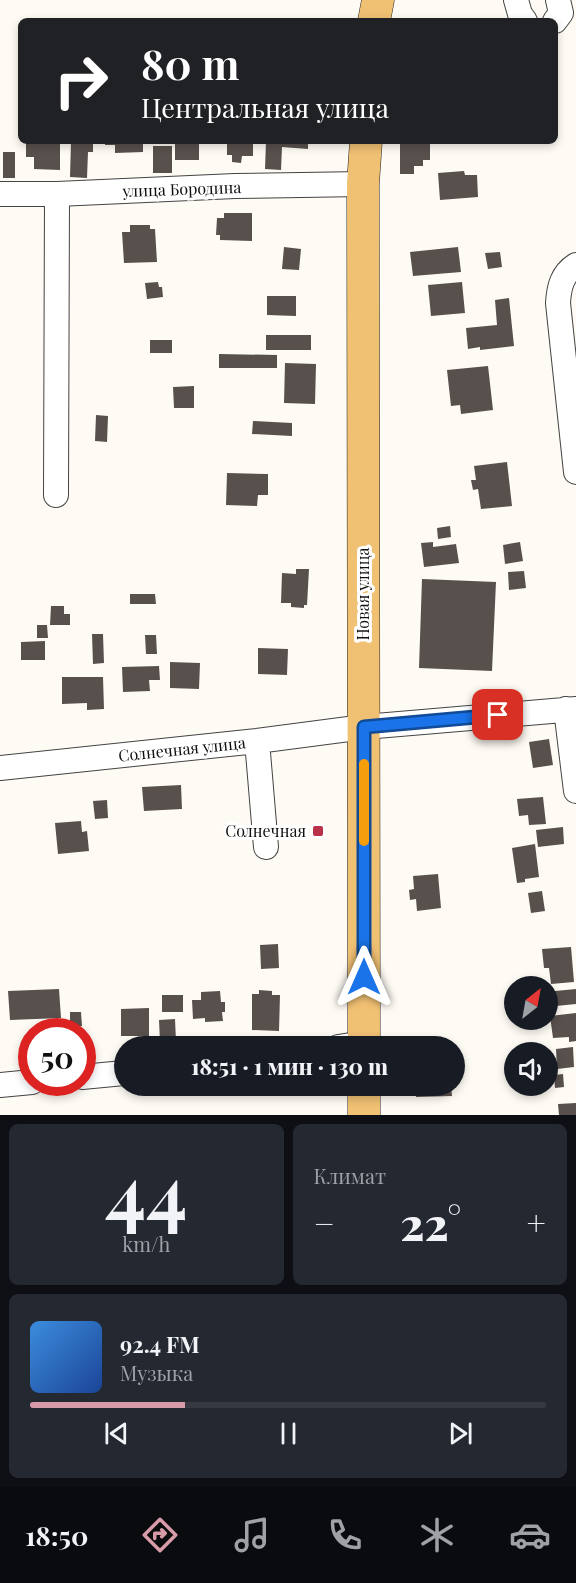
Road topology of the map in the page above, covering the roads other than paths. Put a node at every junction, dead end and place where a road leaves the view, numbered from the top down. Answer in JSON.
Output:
{"nodes":[{"id":1,"x":378,"y":0,"type":"edge"},
{"id":2,"x":516,"y":0,"type":"edge"},
{"id":3,"x":558,"y":0,"type":"edge"},
{"id":4,"x":375,"y":18,"type":"edge"},
{"id":5,"x":523,"y":18,"type":"edge"},
{"id":6,"x":557,"y":18,"type":"edge"},
{"id":7,"x":366,"y":144,"type":"edge"},
{"id":8,"x":363,"y":184,"type":"junction"},
{"id":9,"x":0,"y":194,"type":"edge"},
{"id":10,"x":57,"y":194,"type":"junction"},
{"id":11,"x":576,"y":265,"type":"edge"},
{"id":12,"x":576,"y":472,"type":"edge"},
{"id":13,"x":56,"y":495,"type":"dead end"},
{"id":14,"x":571,"y":709,"type":"edge"},
{"id":15,"x":364,"y":727,"type":"junction"},
{"id":16,"x":257,"y":741,"type":"junction"},
{"id":17,"x":0,"y":768,"type":"edge"},
{"id":18,"x":576,"y":791,"type":"edge"},
{"id":19,"x":266,"y":847,"type":"dead end"},
{"id":20,"x":355,"y":1036,"type":"edge"},
{"id":21,"x":114,"y":1074,"type":"edge"},
{"id":22,"x":96,"y":1076,"type":"edge"},
{"id":23,"x":18,"y":1083,"type":"edge"},
{"id":24,"x":0,"y":1084,"type":"edge"},
{"id":25,"x":364,"y":1096,"type":"edge"},
{"id":26,"x":364,"y":1115,"type":"edge"}],
"edges":[{"from":1,"to":4,"type":"main road"},
{"from":2,"to":5,"type":"street"},
{"from":3,"to":6,"type":"street"},
{"from":7,"to":8,"type":"main road","name":"Новая улица"},
{"from":8,"to":10,"type":"street","name":"улица Бородина"},
{"from":8,"to":15,"type":"main road","name":"Новая улица"},
{"from":9,"to":10,"type":"street","name":"улица Бородина"},
{"from":10,"to":13,"type":"street"},
{"from":11,"to":12,"type":"street"},
{"from":14,"to":15,"type":"street","name":"Солнечная улица"},
{"from":14,"to":18,"type":"street"},
{"from":15,"to":16,"type":"street","name":"Солнечная улица"},
{"from":15,"to":20,"type":"main road","name":"Новая улица"},
{"from":16,"to":17,"type":"street","name":"Солнечная улица"},
{"from":16,"to":19,"type":"street"},
{"from":21,"to":22,"type":"street"},
{"from":23,"to":24,"type":"street"},
{"from":25,"to":26,"type":"main road"}]}
